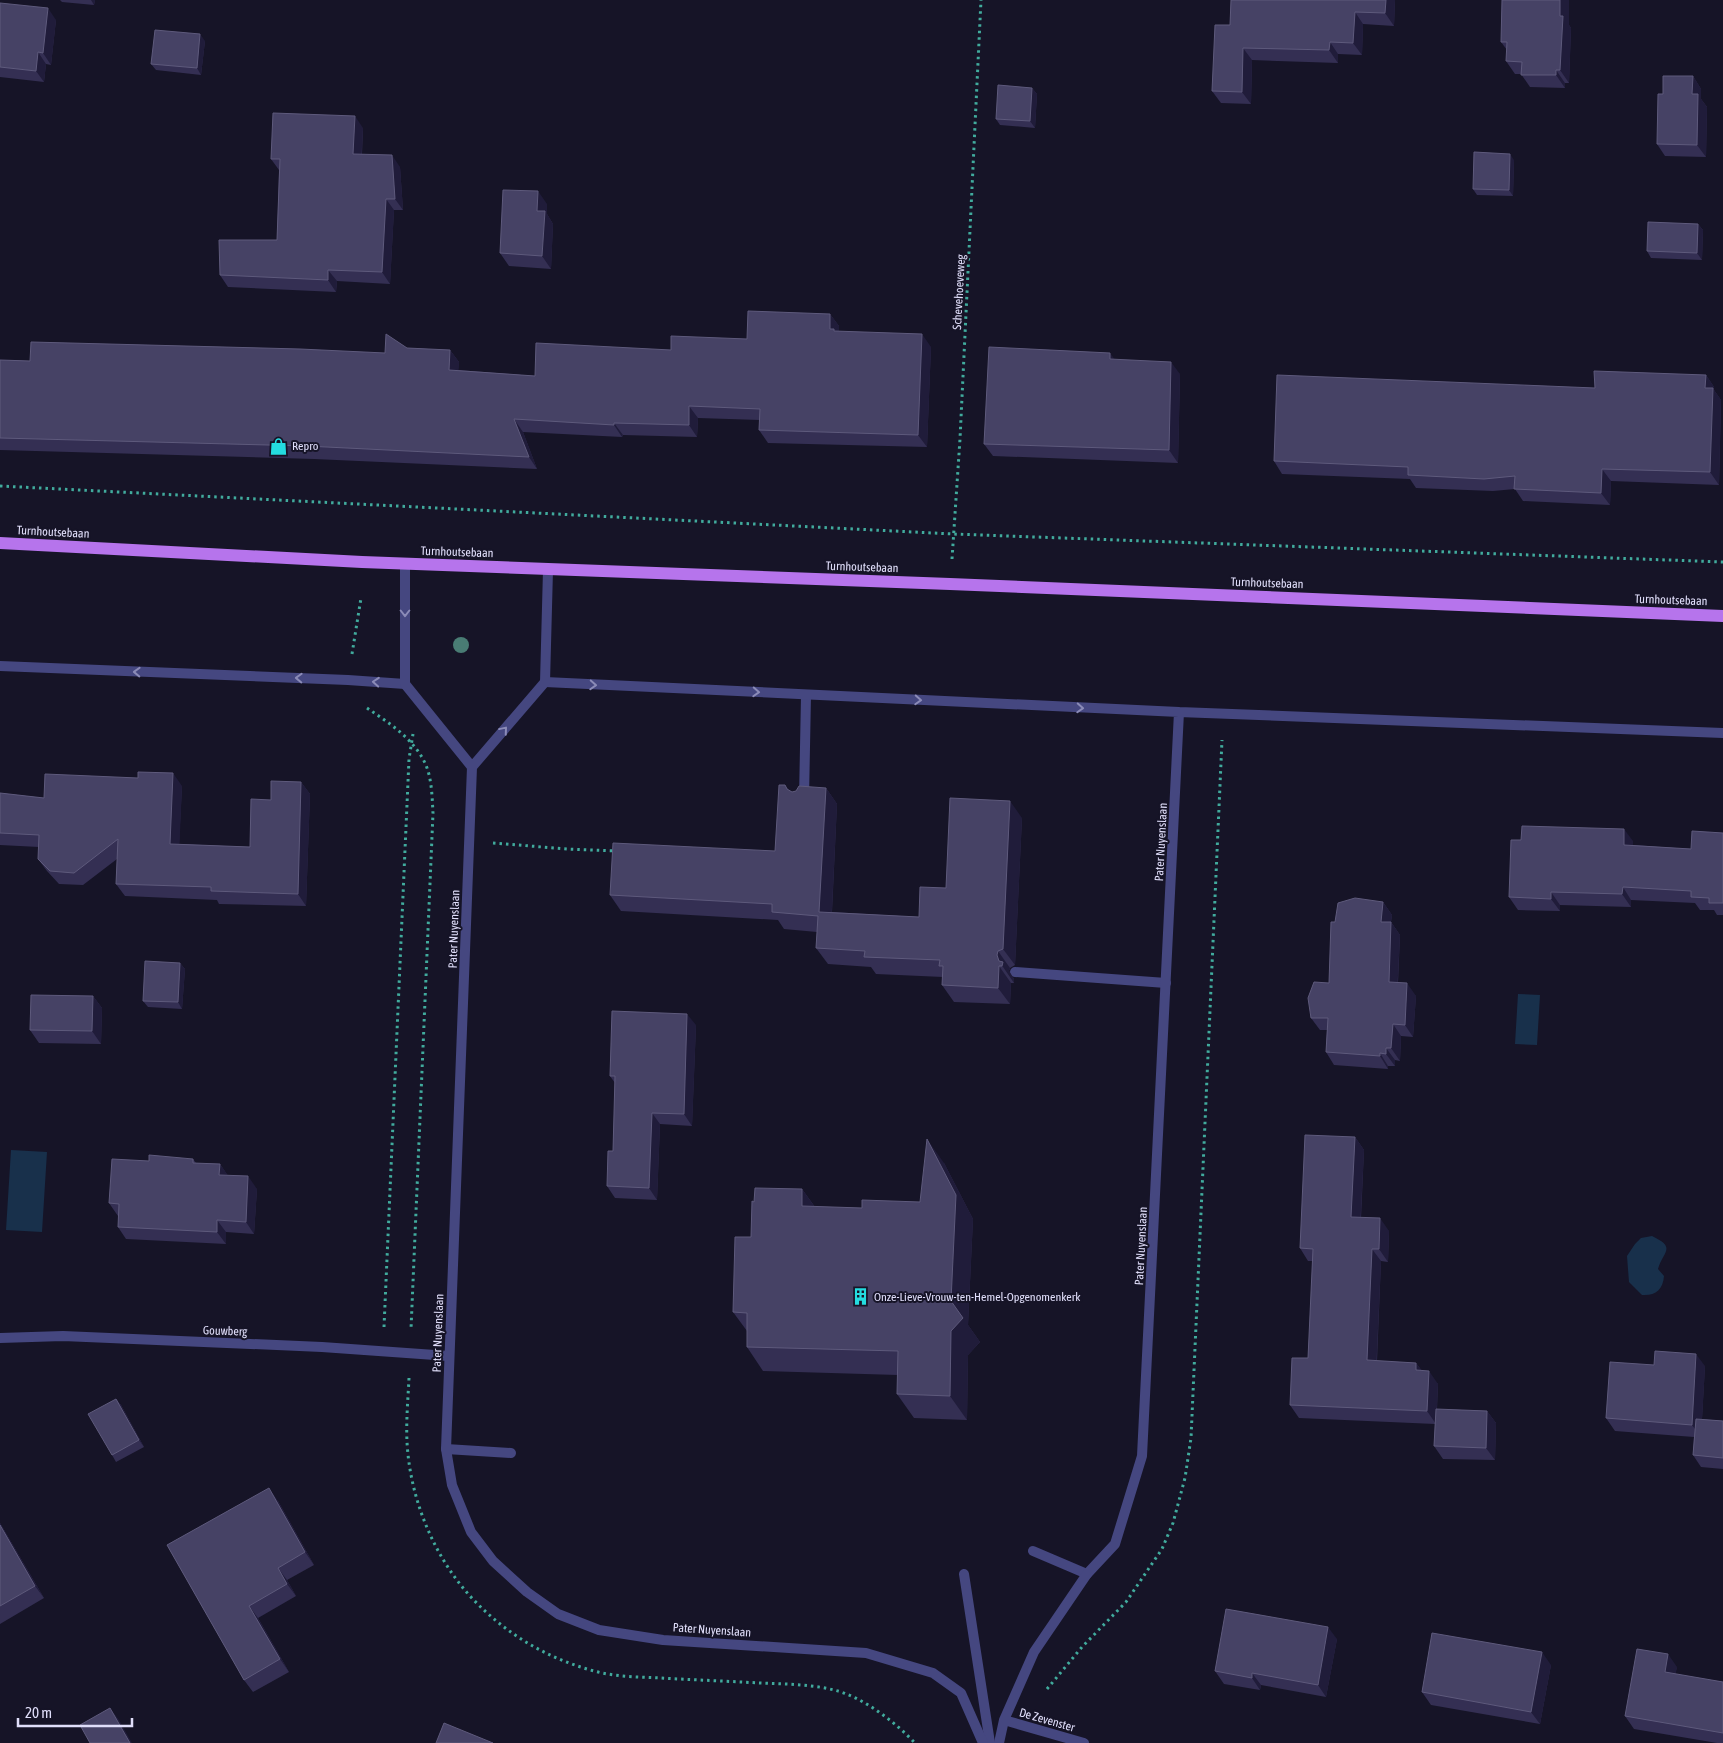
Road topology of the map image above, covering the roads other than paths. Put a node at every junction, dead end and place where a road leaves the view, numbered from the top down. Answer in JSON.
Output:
{"nodes":[{"id":1,"x":0,"y":543,"type":"edge"},
{"id":2,"x":405,"y":564,"type":"junction"},
{"id":3,"x":548,"y":570,"type":"junction"},
{"id":4,"x":1723,"y":616,"type":"edge"},
{"id":5,"x":0,"y":666,"type":"edge"},
{"id":6,"x":545,"y":682,"type":"junction"},
{"id":7,"x":405,"y":684,"type":"junction"},
{"id":8,"x":806,"y":695,"type":"junction"},
{"id":9,"x":1180,"y":712,"type":"junction"},
{"id":10,"x":1723,"y":733,"type":"edge"},
{"id":11,"x":472,"y":767,"type":"junction"},
{"id":12,"x":804,"y":802,"type":"edge"},
{"id":13,"x":1015,"y":972,"type":"dead end"},
{"id":14,"x":1166,"y":983,"type":"junction"},
{"id":15,"x":0,"y":1338,"type":"edge"},
{"id":16,"x":449,"y":1356,"type":"junction"},
{"id":17,"x":446,"y":1449,"type":"junction"},
{"id":18,"x":511,"y":1453,"type":"dead end"},
{"id":19,"x":1032,"y":1550,"type":"dead end"},
{"id":20,"x":964,"y":1574,"type":"dead end"},
{"id":21,"x":1087,"y":1574,"type":"junction"},
{"id":22,"x":1004,"y":1720,"type":"junction"},
{"id":23,"x":983,"y":1743,"type":"edge"},
{"id":24,"x":990,"y":1743,"type":"edge"},
{"id":25,"x":999,"y":1743,"type":"edge"},
{"id":26,"x":1084,"y":1743,"type":"edge"}],
"edges":[{"from":1,"to":2,"type":"main road","name":"Turnhoutsebaan"},
{"from":2,"to":3,"type":"main road","name":"Turnhoutsebaan"},
{"from":2,"to":7,"type":"street","one_way":true},
{"from":3,"to":4,"type":"main road","name":"Turnhoutsebaan"},
{"from":3,"to":6,"type":"street"},
{"from":7,"to":5,"type":"street","one_way":true},
{"from":6,"to":8,"type":"street","one_way":true},
{"from":11,"to":6,"type":"street","one_way":true},
{"from":7,"to":11,"type":"street"},
{"from":8,"to":9,"type":"street","one_way":true},
{"from":8,"to":12,"type":"street"},
{"from":9,"to":10,"type":"street"},
{"from":9,"to":14,"type":"street","name":"Pater Nuyenslaan"},
{"from":11,"to":16,"type":"street","name":"Pater Nuyenslaan"},
{"from":13,"to":14,"type":"street"},
{"from":14,"to":21,"type":"street","name":"Pater Nuyenslaan"},
{"from":15,"to":16,"type":"street","name":"Gouwberg"},
{"from":16,"to":17,"type":"street","name":"Pater Nuyenslaan"},
{"from":17,"to":18,"type":"street"},
{"from":17,"to":23,"type":"street","name":"Pater Nuyenslaan"},
{"from":19,"to":21,"type":"street"},
{"from":20,"to":24,"type":"street"},
{"from":21,"to":22,"type":"street","name":"Pater Nuyenslaan"},
{"from":22,"to":25,"type":"street","name":"Pater Nuyenslaan"},
{"from":22,"to":26,"type":"street","name":"De Zevenster"}]}
